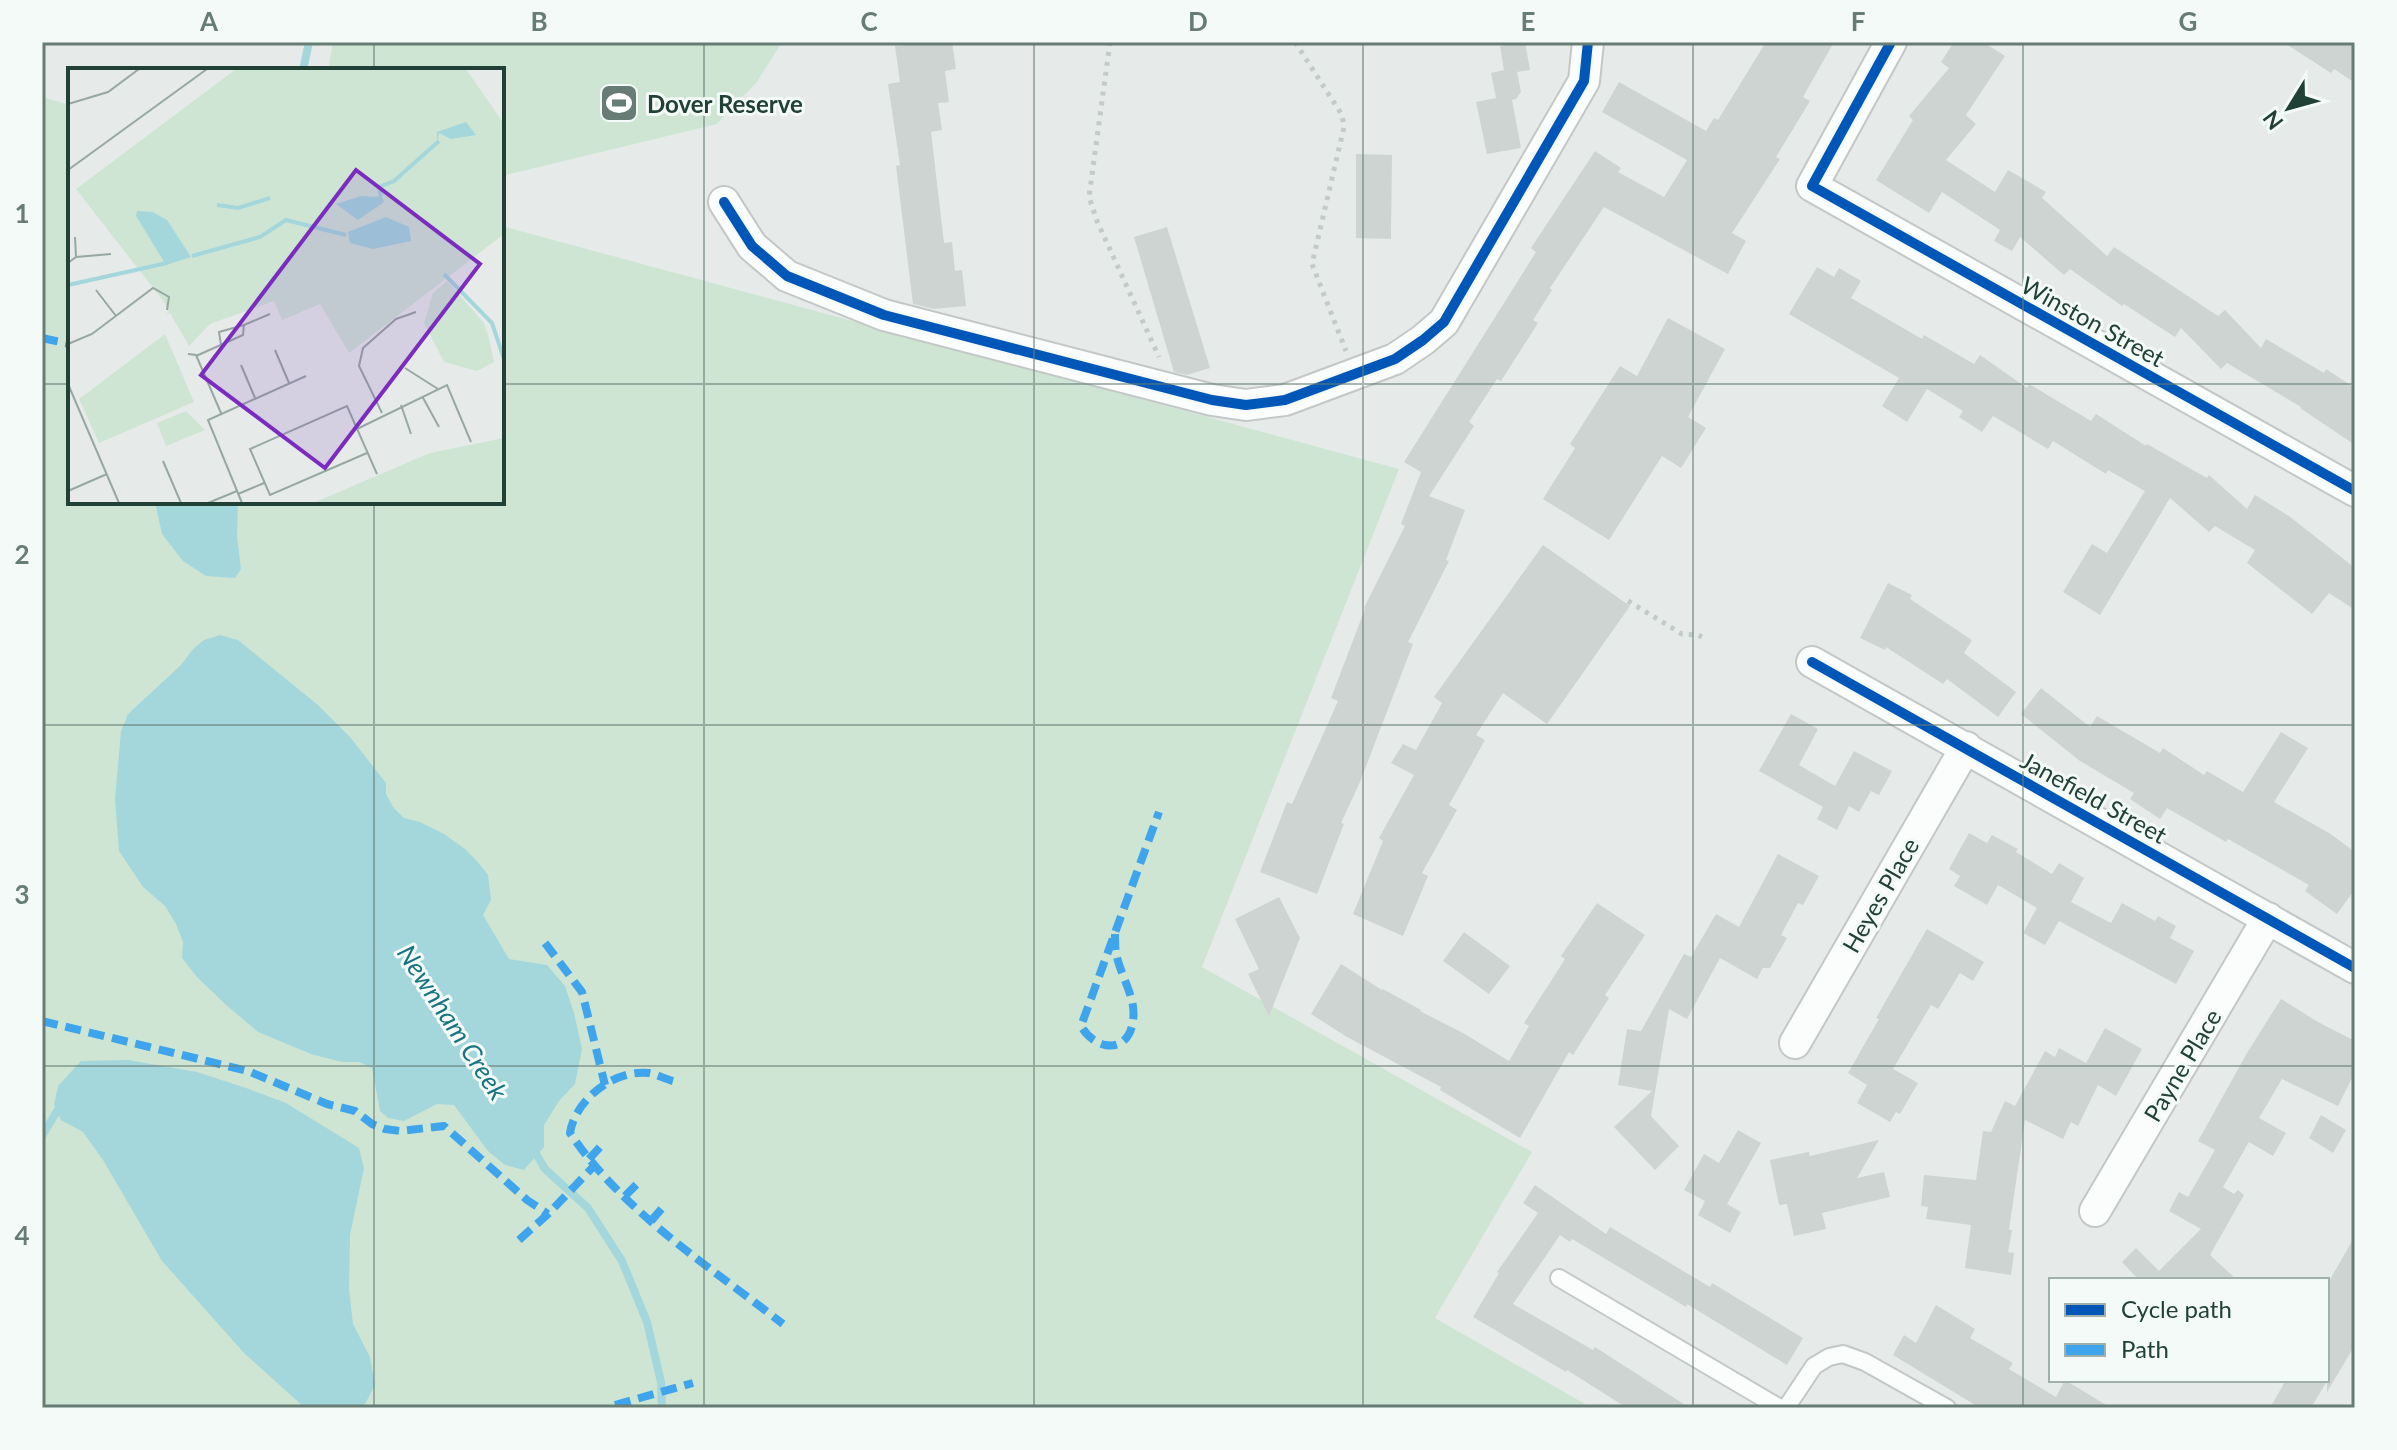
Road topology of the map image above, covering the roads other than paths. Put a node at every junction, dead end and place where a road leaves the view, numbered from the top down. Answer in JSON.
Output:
{"nodes":[{"id":1,"x":1588,"y":42,"type":"edge"},
{"id":2,"x":1891,"y":42,"type":"edge"},
{"id":3,"x":724,"y":202,"type":"dead end"},
{"id":4,"x":2355,"y":491,"type":"edge"},
{"id":5,"x":1812,"y":662,"type":"dead end"},
{"id":6,"x":1966,"y":747,"type":"junction"},
{"id":7,"x":2268,"y":918,"type":"junction"},
{"id":8,"x":2355,"y":968,"type":"edge"},
{"id":9,"x":1795,"y":1043,"type":"dead end"},
{"id":10,"x":2095,"y":1211,"type":"dead end"},
{"id":11,"x":1559,"y":1278,"type":"dead end"},
{"id":12,"x":1780,"y":1408,"type":"edge"},
{"id":13,"x":1786,"y":1408,"type":"edge"},
{"id":14,"x":1947,"y":1408,"type":"edge"}],
"edges":[{"from":1,"to":3,"type":"street"},
{"from":2,"to":4,"type":"street","name":"Winston Street"},
{"from":5,"to":6,"type":"street","name":"Janefield Street"},
{"from":6,"to":7,"type":"street","name":"Janefield Street"},
{"from":6,"to":9,"type":"street","name":"Heyes Place"},
{"from":7,"to":8,"type":"street","name":"Janefield Street"},
{"from":7,"to":10,"type":"street","name":"Payne Place"},
{"from":11,"to":12,"type":"lane"},
{"from":13,"to":14,"type":"lane"}]}
